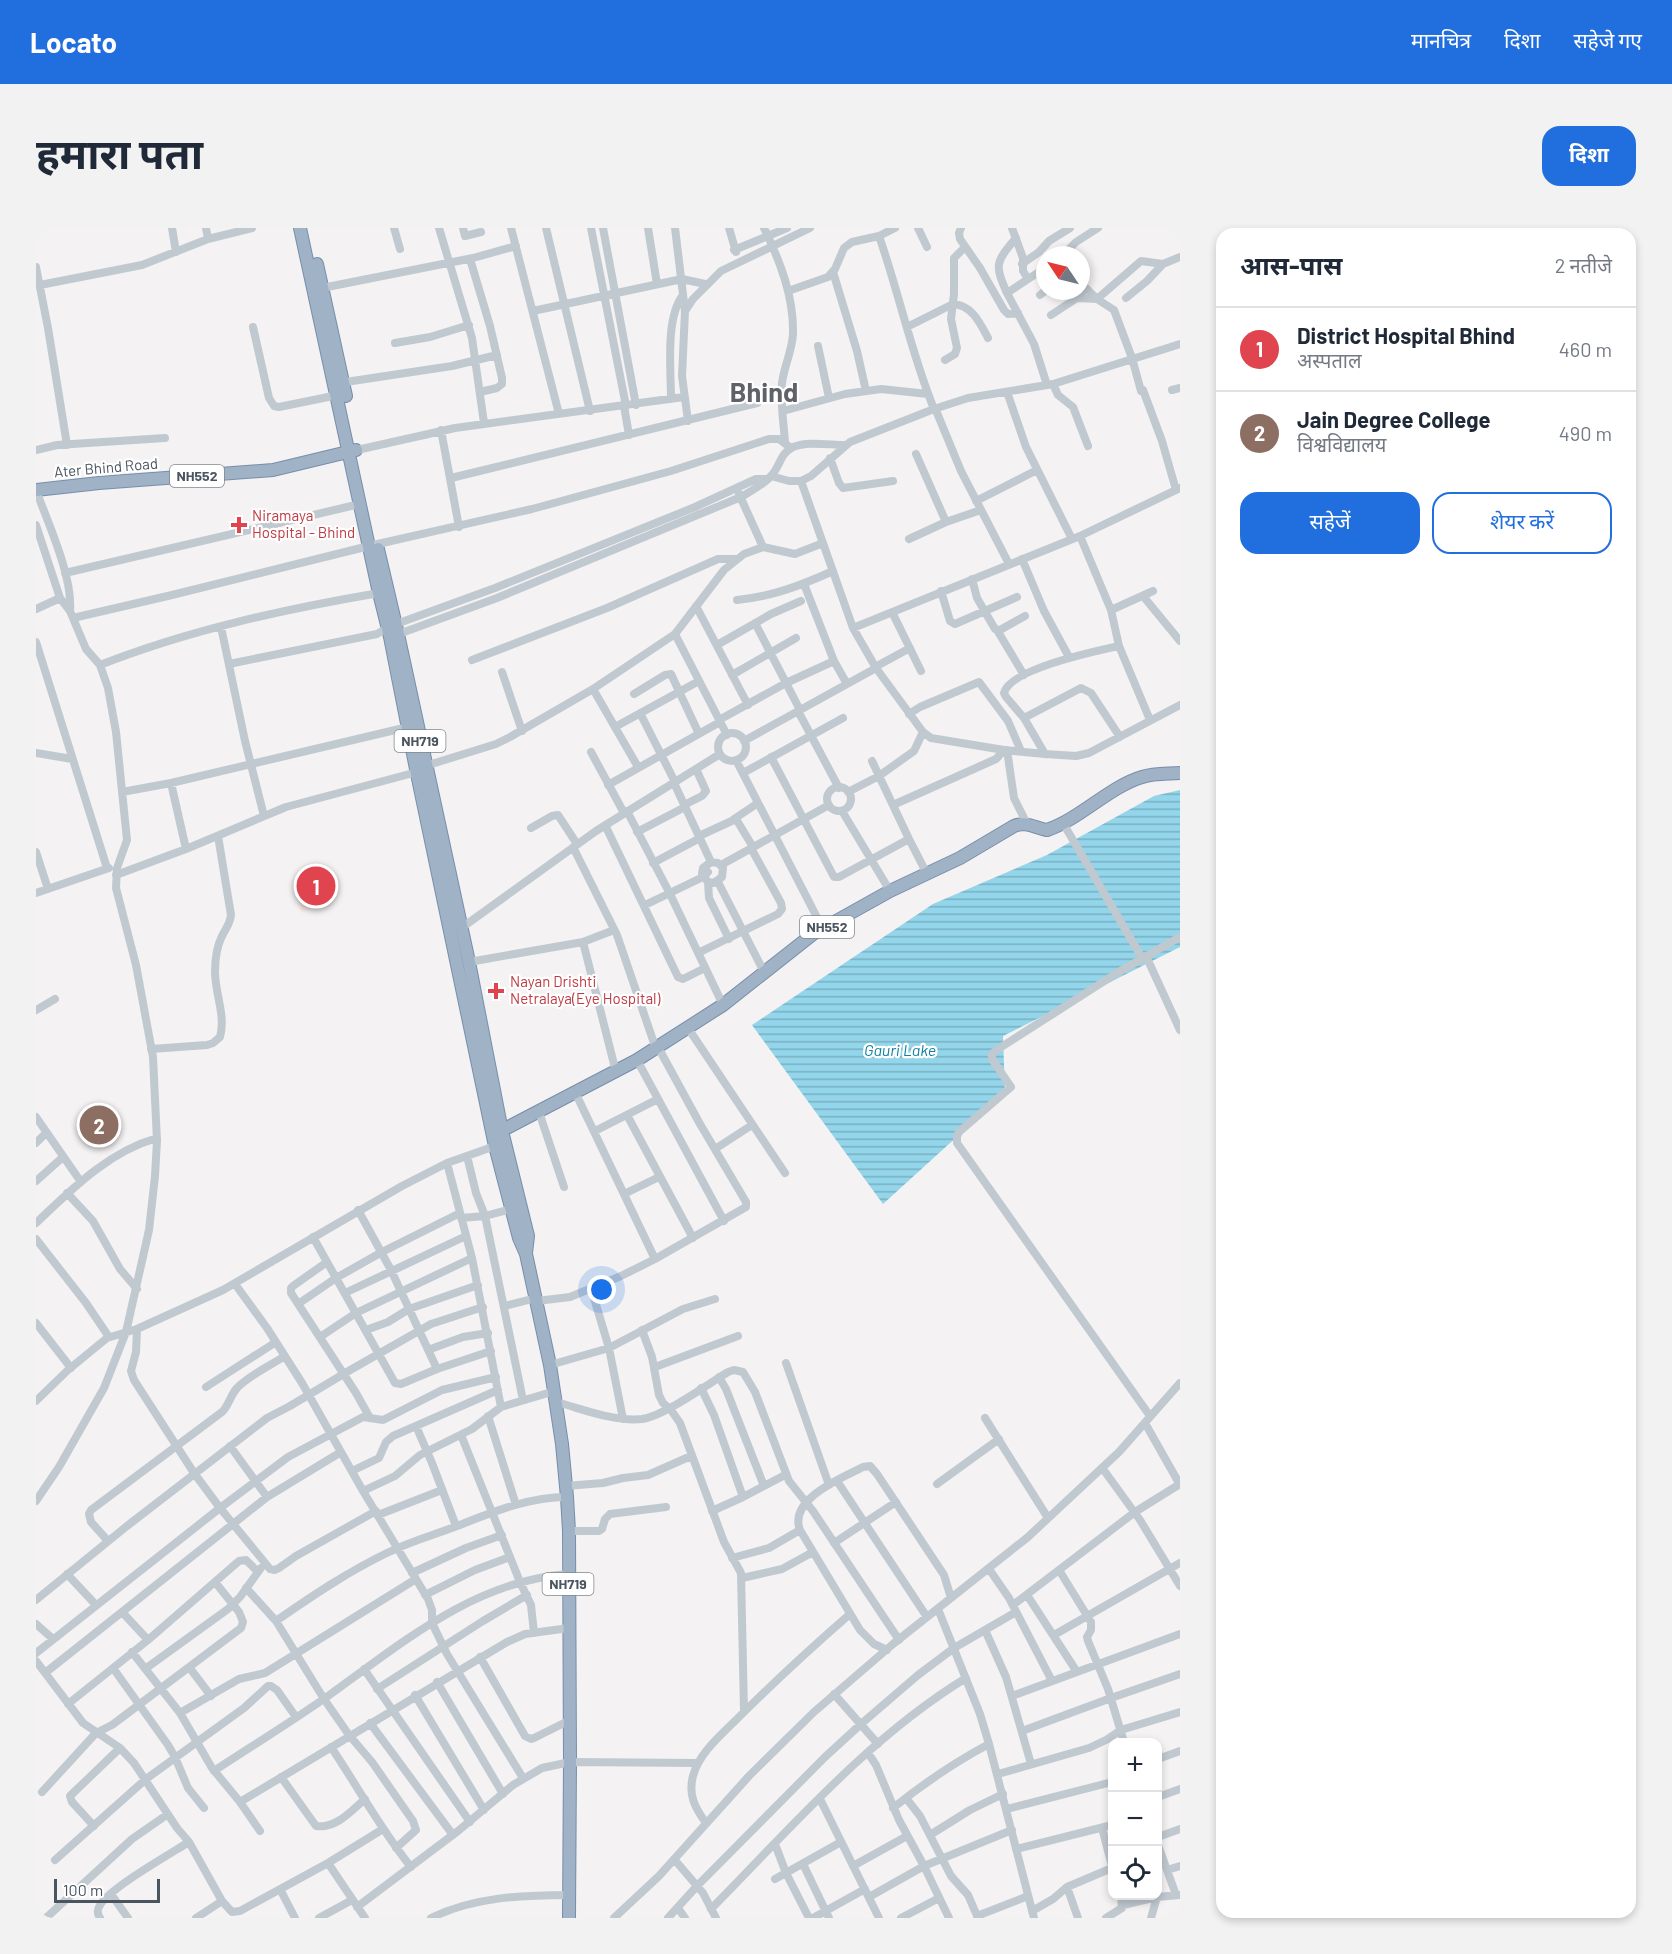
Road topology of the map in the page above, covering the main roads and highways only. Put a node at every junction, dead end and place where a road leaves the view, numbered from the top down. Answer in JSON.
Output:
{"nodes":[{"id":1,"x":300,"y":228,"type":"edge"},
{"id":2,"x":308,"y":228,"type":"edge"},
{"id":3,"x":340,"y":389,"type":"junction"},
{"id":4,"x":353,"y":451,"type":"junction"},
{"id":5,"x":36,"y":490,"type":"edge"},
{"id":6,"x":373,"y":545,"type":"junction"},
{"id":7,"x":393,"y":631,"type":"junction"},
{"id":8,"x":419,"y":769,"type":"junction"},
{"id":9,"x":1180,"y":773,"type":"edge"},
{"id":10,"x":456,"y":932,"type":"junction"},
{"id":11,"x":497,"y":1137,"type":"junction"},
{"id":12,"x":526,"y":1254,"type":"junction"},
{"id":13,"x":569,"y":1918,"type":"edge"}],
"edges":[{"from":1,"to":3,"type":"highway","number":"NH719"},
{"from":2,"to":3,"type":"highway","number":"NH719"},
{"from":3,"to":4,"type":"highway","number":"NH719"},
{"from":4,"to":5,"type":"highway","name":"Ater Bhind Road","number":"NH552"},
{"from":4,"to":6,"type":"highway","number":"NH719"},
{"from":4,"to":6,"type":"highway","number":"NH719"},
{"from":6,"to":7,"type":"highway","number":"NH719"},
{"from":6,"to":7,"type":"highway","number":"NH719"},
{"from":7,"to":8,"type":"highway","number":"NH719"},
{"from":7,"to":8,"type":"highway","number":"NH719"},
{"from":8,"to":10,"type":"highway","number":"NH719"},
{"from":9,"to":11,"type":"highway","number":"NH552"},
{"from":10,"to":11,"type":"highway","number":"NH719"},
{"from":10,"to":11,"type":"highway","number":"NH719"},
{"from":11,"to":12,"type":"highway","number":"NH719"},
{"from":11,"to":12,"type":"highway","number":"NH719"},
{"from":12,"to":13,"type":"highway","number":"NH719"}]}
